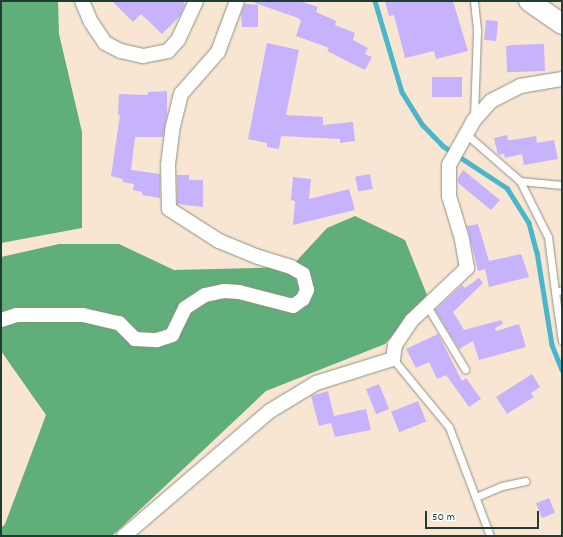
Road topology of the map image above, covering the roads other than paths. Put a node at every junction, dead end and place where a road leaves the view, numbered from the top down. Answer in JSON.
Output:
{"nodes":[{"id":1,"x":82,"y":1,"type":"edge"},
{"id":2,"x":196,"y":1,"type":"edge"},
{"id":3,"x":237,"y":1,"type":"edge"},
{"id":4,"x":474,"y":1,"type":"edge"},
{"id":5,"x":529,"y":1,"type":"edge"},
{"id":6,"x":562,"y":24,"type":"edge"},
{"id":7,"x":562,"y":79,"type":"edge"},
{"id":8,"x":474,"y":120,"type":"junction"},
{"id":9,"x":463,"y":140,"type":"junction"},
{"id":10,"x":520,"y":181,"type":"junction"},
{"id":11,"x":562,"y":185,"type":"edge"},
{"id":12,"x":559,"y":291,"type":"edge"},
{"id":13,"x":427,"y":306,"type":"junction"},
{"id":14,"x":1,"y":320,"type":"edge"},
{"id":15,"x":562,"y":341,"type":"edge"},
{"id":16,"x":393,"y":359,"type":"junction"},
{"id":17,"x":465,"y":369,"type":"dead end"},
{"id":18,"x":525,"y":481,"type":"dead end"},
{"id":19,"x":476,"y":497,"type":"junction"},
{"id":20,"x":124,"y":536,"type":"edge"},
{"id":21,"x":490,"y":536,"type":"edge"}],
"edges":[{"from":1,"to":2,"type":"street"},
{"from":3,"to":14,"type":"street"},
{"from":4,"to":8,"type":"lane"},
{"from":5,"to":6,"type":"main road"},
{"from":7,"to":8,"type":"street"},
{"from":8,"to":9,"type":"street"},
{"from":9,"to":10,"type":"lane"},
{"from":9,"to":13,"type":"street"},
{"from":10,"to":11,"type":"lane"},
{"from":10,"to":12,"type":"lane"},
{"from":12,"to":15,"type":"lane"},
{"from":13,"to":16,"type":"street"},
{"from":13,"to":17,"type":"lane"},
{"from":16,"to":19,"type":"lane"},
{"from":16,"to":20,"type":"street"},
{"from":18,"to":19,"type":"lane"},
{"from":19,"to":21,"type":"lane"}]}
